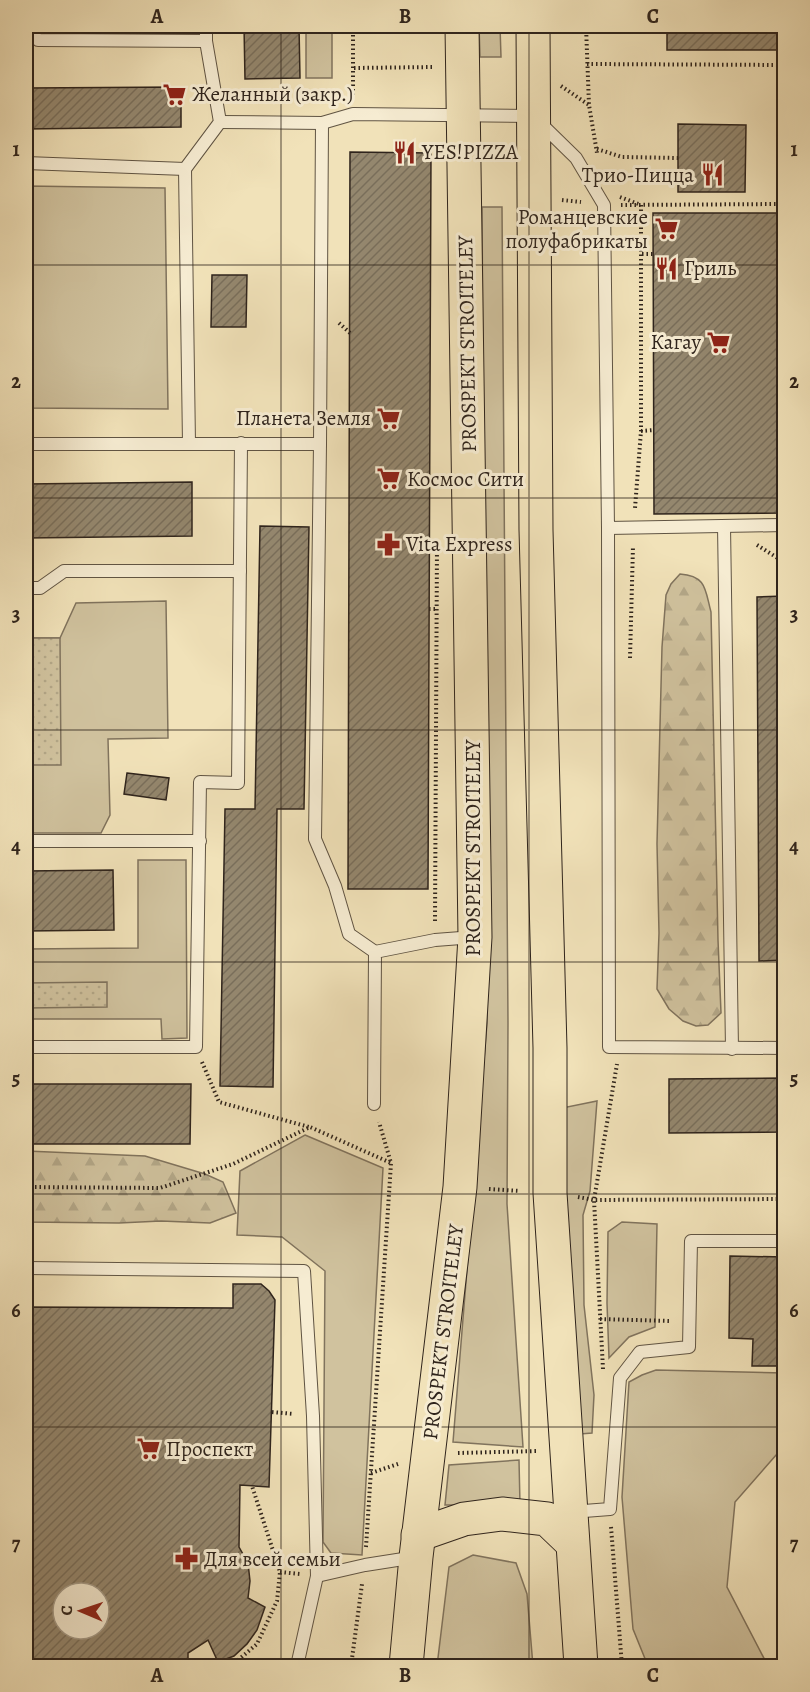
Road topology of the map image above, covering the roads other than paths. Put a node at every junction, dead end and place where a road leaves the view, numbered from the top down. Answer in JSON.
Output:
{"nodes":[{"id":1,"x":206,"y":26,"type":"edge"},
{"id":2,"x":462,"y":26,"type":"edge"},
{"id":3,"x":533,"y":26,"type":"edge"},
{"id":4,"x":26,"y":27,"type":"edge"},
{"id":5,"x":206,"y":41,"type":"junction"},
{"id":6,"x":464,"y":115,"type":"junction"},
{"id":7,"x":533,"y":116,"type":"junction"},
{"id":8,"x":220,"y":122,"type":"junction"},
{"id":9,"x":322,"y":123,"type":"junction"},
{"id":10,"x":26,"y":163,"type":"edge"},
{"id":11,"x":185,"y":169,"type":"junction"},
{"id":12,"x":189,"y":443,"type":"junction"},
{"id":13,"x":241,"y":443,"type":"junction"},
{"id":14,"x":26,"y":444,"type":"edge"},
{"id":15,"x":320,"y":444,"type":"junction"},
{"id":16,"x":784,"y":525,"type":"edge"},
{"id":17,"x":724,"y":526,"type":"junction"},
{"id":18,"x":608,"y":528,"type":"junction"},
{"id":19,"x":240,"y":571,"type":"junction"},
{"id":20,"x":26,"y":588,"type":"edge"},
{"id":21,"x":26,"y":841,"type":"edge"},
{"id":22,"x":200,"y":841,"type":"junction"},
{"id":23,"x":475,"y":937,"type":"junction"},
{"id":24,"x":375,"y":952,"type":"junction"},
{"id":25,"x":26,"y":1047,"type":"edge"},
{"id":26,"x":784,"y":1048,"type":"edge"},
{"id":27,"x":732,"y":1049,"type":"junction"},
{"id":28,"x":374,"y":1104,"type":"road end"},
{"id":29,"x":784,"y":1241,"type":"edge"},
{"id":30,"x":26,"y":1269,"type":"edge"},
{"id":31,"x":571,"y":1527,"type":"junction"},
{"id":32,"x":417,"y":1546,"type":"junction"},
{"id":33,"x":317,"y":1576,"type":"junction"},
{"id":34,"x":297,"y":1666,"type":"edge"},
{"id":35,"x":406,"y":1666,"type":"edge"},
{"id":36,"x":581,"y":1666,"type":"edge"}],
"edges":[{"from":1,"to":5,"type":"lane"},
{"from":2,"to":6,"type":"main road","name":"PROSPEKT STROITELEY"},
{"from":3,"to":7,"type":"main road"},
{"from":4,"to":5,"type":"lane"},
{"from":5,"to":8,"type":"lane"},
{"from":6,"to":7,"type":"lane"},
{"from":6,"to":9,"type":"lane"},
{"from":6,"to":23,"type":"main road","name":"PROSPEKT STROITELEY"},
{"from":7,"to":18,"type":"lane"},
{"from":7,"to":31,"type":"main road"},
{"from":8,"to":9,"type":"lane"},
{"from":8,"to":11,"type":"lane"},
{"from":9,"to":15,"type":"lane"},
{"from":10,"to":11,"type":"lane"},
{"from":11,"to":12,"type":"lane"},
{"from":12,"to":13,"type":"lane"},
{"from":12,"to":14,"type":"lane"},
{"from":13,"to":15,"type":"lane"},
{"from":13,"to":19,"type":"lane"},
{"from":15,"to":24,"type":"lane"},
{"from":16,"to":17,"type":"lane"},
{"from":17,"to":18,"type":"lane"},
{"from":17,"to":27,"type":"lane"},
{"from":18,"to":27,"type":"lane"},
{"from":19,"to":20,"type":"lane"},
{"from":19,"to":22,"type":"lane"},
{"from":21,"to":22,"type":"lane"},
{"from":22,"to":25,"type":"lane"},
{"from":23,"to":24,"type":"lane"},
{"from":23,"to":32,"type":"main road","name":"PROSPEKT STROITELEY"},
{"from":24,"to":28,"type":"lane"},
{"from":26,"to":27,"type":"lane"},
{"from":29,"to":31,"type":"lane"},
{"from":30,"to":33,"type":"lane"},
{"from":31,"to":32,"type":"main road"},
{"from":31,"to":36,"type":"main road"},
{"from":32,"to":33,"type":"lane"},
{"from":32,"to":35,"type":"main road","name":"PROSPEKT STROITELEY"},
{"from":33,"to":34,"type":"lane"}]}
